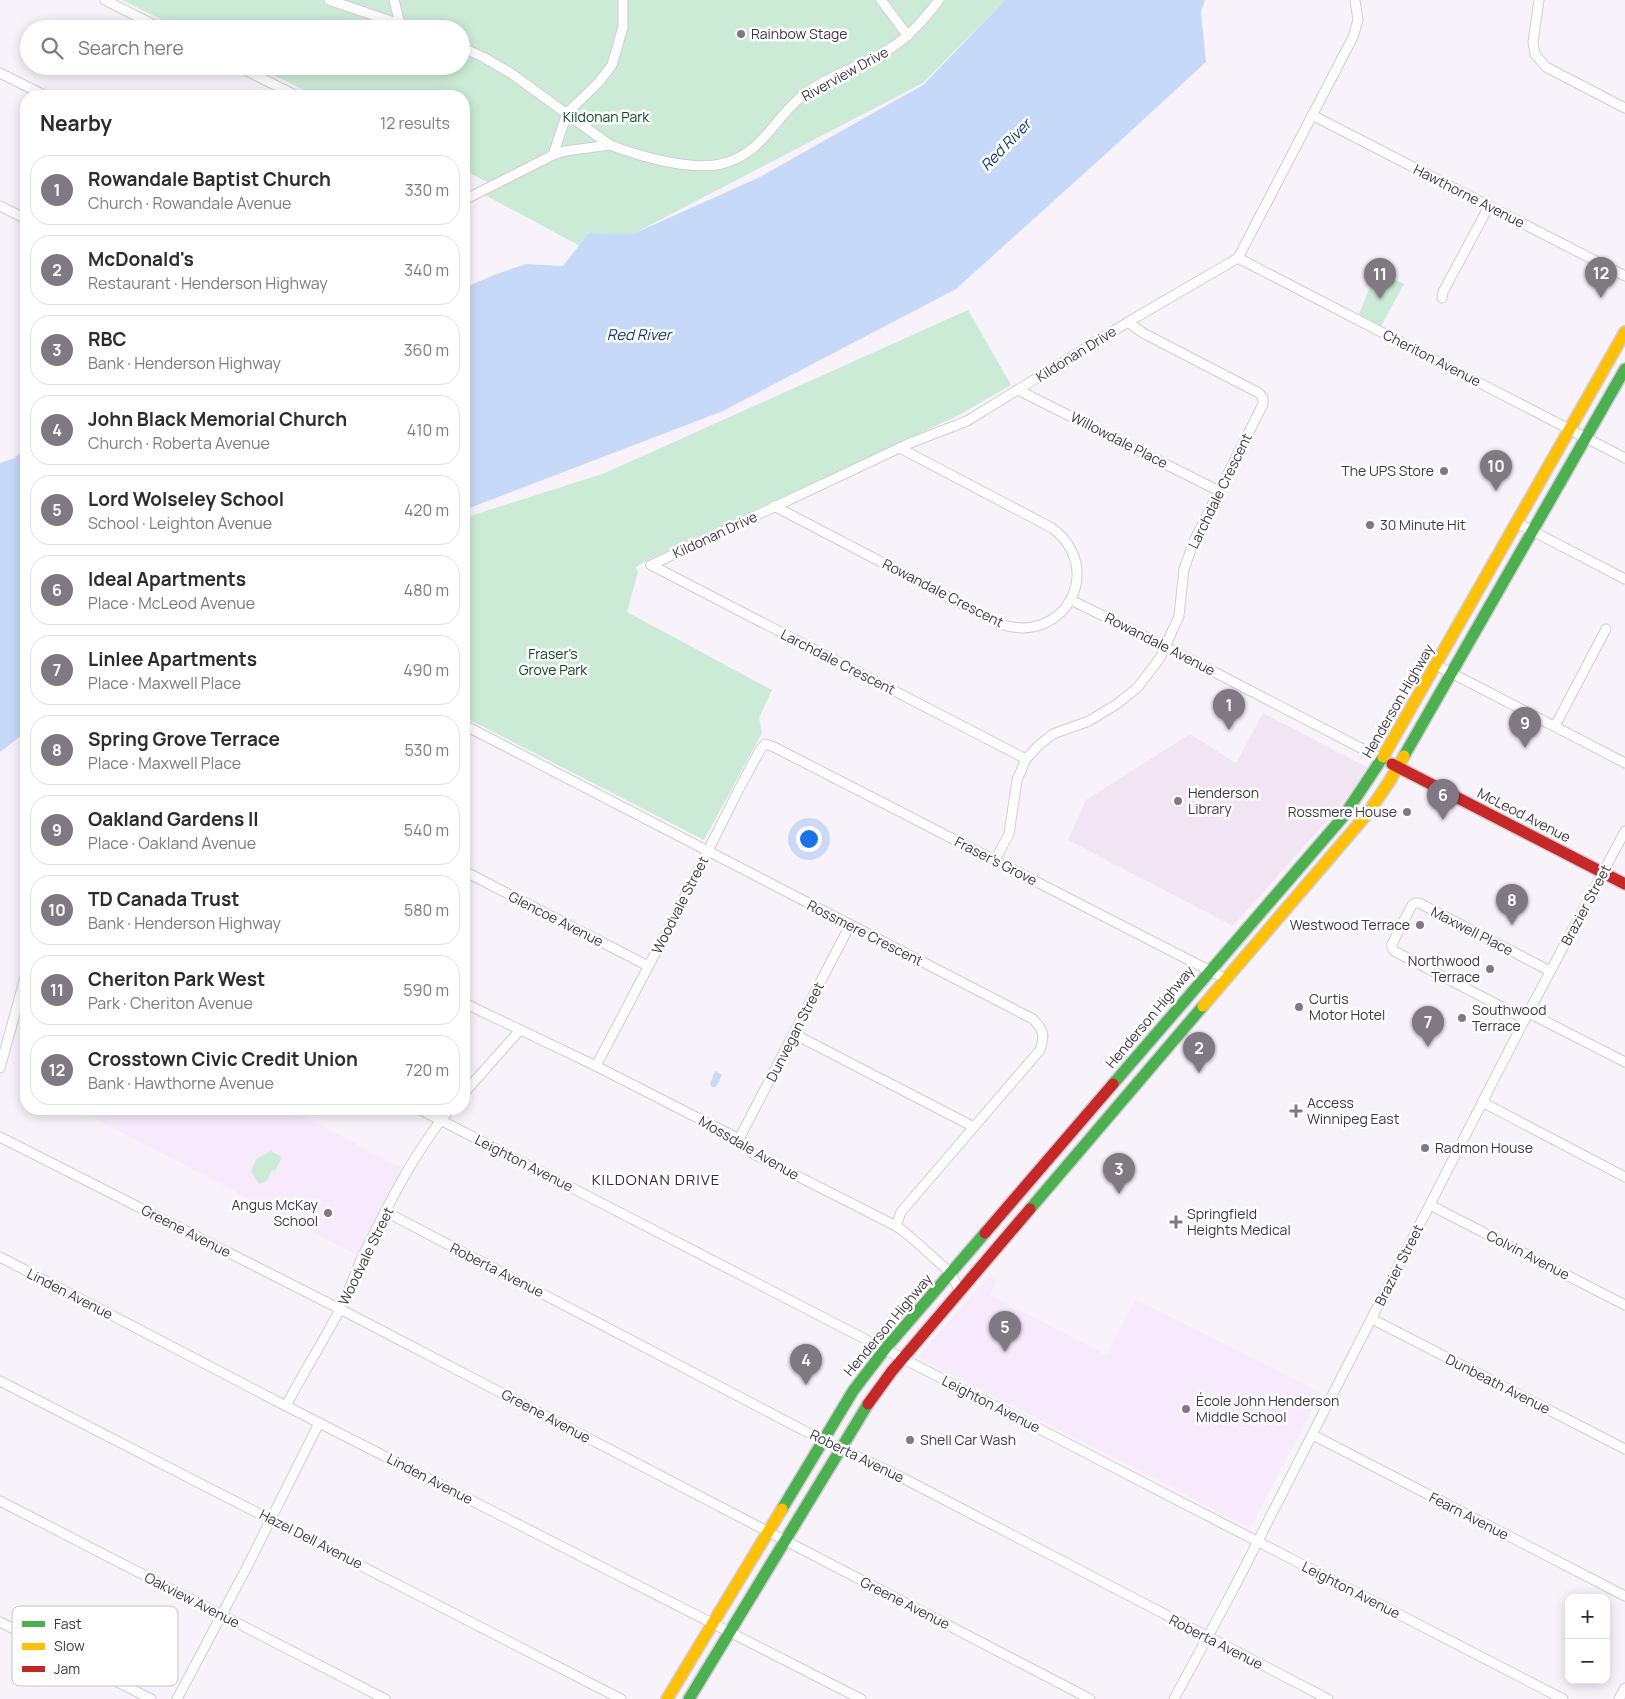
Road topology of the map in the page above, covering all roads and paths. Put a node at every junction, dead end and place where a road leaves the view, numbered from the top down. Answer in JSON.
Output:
{"nodes":[{"id":1,"x":105,"y":0,"type":"edge"},
{"id":2,"x":329,"y":0,"type":"edge"},
{"id":3,"x":394,"y":0,"type":"edge"},
{"id":4,"x":623,"y":0,"type":"edge"},
{"id":5,"x":881,"y":0,"type":"edge"},
{"id":6,"x":939,"y":0,"type":"edge"},
{"id":7,"x":1355,"y":0,"type":"edge"},
{"id":8,"x":1539,"y":0,"type":"edge"},
{"id":9,"x":144,"y":20,"type":"edge"},
{"id":10,"x":388,"y":20,"type":"edge"},
{"id":11,"x":399,"y":20,"type":"edge"},
{"id":12,"x":908,"y":36,"type":"junction"},
{"id":13,"x":470,"y":51,"type":"edge"},
{"id":14,"x":0,"y":73,"type":"edge"},
{"id":15,"x":255,"y":75,"type":"edge"},
{"id":16,"x":34,"y":90,"type":"edge"},
{"id":17,"x":285,"y":90,"type":"edge"},
{"id":18,"x":1625,"y":108,"type":"edge"},
{"id":19,"x":567,"y":113,"type":"junction"},
{"id":20,"x":1312,"y":115,"type":"junction"},
{"id":21,"x":610,"y":145,"type":"junction"},
{"id":22,"x":553,"y":155,"type":"junction"},
{"id":23,"x":470,"y":196,"type":"edge"},
{"id":24,"x":0,"y":206,"type":"edge"},
{"id":25,"x":1489,"y":206,"type":"junction"},
{"id":26,"x":20,"y":216,"type":"edge"},
{"id":27,"x":1238,"y":258,"type":"junction"},
{"id":28,"x":1625,"y":276,"type":"edge"},
{"id":29,"x":1442,"y":298,"type":"dead end"},
{"id":30,"x":1128,"y":322,"type":"junction"},
{"id":31,"x":1625,"y":332,"type":"edge"},
{"id":32,"x":1625,"y":369,"type":"edge"},
{"id":33,"x":1018,"y":390,"type":"junction"},
{"id":34,"x":1569,"y":430,"type":"junction"},
{"id":35,"x":1586,"y":438,"type":"junction"},
{"id":36,"x":900,"y":448,"type":"junction"},
{"id":37,"x":1625,"y":458,"type":"edge"},
{"id":38,"x":1220,"y":491,"type":"junction"},
{"id":39,"x":774,"y":506,"type":"junction"},
{"id":40,"x":1517,"y":523,"type":"junction"},
{"id":41,"x":1532,"y":531,"type":"junction"},
{"id":42,"x":651,"y":565,"type":"joint"},
{"id":43,"x":1625,"y":579,"type":"edge"},
{"id":44,"x":1071,"y":600,"type":"junction"},
{"id":45,"x":1606,"y":629,"type":"dead end"},
{"id":46,"x":1166,"y":647,"type":"junction"},
{"id":47,"x":1436,"y":665,"type":"junction"},
{"id":48,"x":1452,"y":673,"type":"junction"},
{"id":49,"x":1556,"y":726,"type":"junction"},
{"id":50,"x":470,"y":728,"type":"edge"},
{"id":51,"x":765,"y":744,"type":"joint"},
{"id":52,"x":1026,"y":758,"type":"junction"},
{"id":53,"x":1382,"y":758,"type":"junction"},
{"id":54,"x":1625,"y":763,"type":"edge"},
{"id":55,"x":1398,"y":766,"type":"junction"},
{"id":56,"x":1625,"y":831,"type":"edge"},
{"id":57,"x":708,"y":850,"type":"junction"},
{"id":58,"x":1309,"y":855,"type":"junction"},
{"id":59,"x":996,"y":860,"type":"junction"},
{"id":60,"x":1603,"y":873,"type":"junction"},
{"id":61,"x":470,"y":874,"type":"edge"},
{"id":62,"x":1317,"y":874,"type":"junction"},
{"id":63,"x":1625,"y":884,"type":"edge"},
{"id":64,"x":850,"y":925,"type":"junction"},
{"id":65,"x":648,"y":966,"type":"junction"},
{"id":66,"x":1209,"y":971,"type":"junction"},
{"id":67,"x":1550,"y":971,"type":"junction"},
{"id":68,"x":1226,"y":979,"type":"junction"},
{"id":69,"x":20,"y":996,"type":"edge"},
{"id":70,"x":470,"y":1006,"type":"edge"},
{"id":71,"x":1527,"y":1016,"type":"junction"},
{"id":72,"x":520,"y":1030,"type":"junction"},
{"id":73,"x":794,"y":1034,"type":"junction"},
{"id":74,"x":1625,"y":1062,"type":"edge"},
{"id":75,"x":596,"y":1066,"type":"junction"},
{"id":76,"x":0,"y":1068,"type":"edge"},
{"id":77,"x":470,"y":1086,"type":"edge"},
{"id":78,"x":1482,"y":1102,"type":"junction"},
{"id":79,"x":431,"y":1115,"type":"edge"},
{"id":80,"x":445,"y":1115,"type":"edge"},
{"id":81,"x":441,"y":1120,"type":"junction"},
{"id":82,"x":1082,"y":1121,"type":"junction"},
{"id":83,"x":974,"y":1126,"type":"junction"},
{"id":84,"x":1096,"y":1131,"type":"junction"},
{"id":85,"x":0,"y":1137,"type":"edge"},
{"id":86,"x":739,"y":1139,"type":"junction"},
{"id":87,"x":1625,"y":1178,"type":"edge"},
{"id":88,"x":1012,"y":1202,"type":"junction"},
{"id":89,"x":1430,"y":1205,"type":"junction"},
{"id":90,"x":386,"y":1212,"type":"junction"},
{"id":91,"x":1025,"y":1214,"type":"junction"},
{"id":92,"x":896,"y":1226,"type":"junction"},
{"id":93,"x":0,"y":1257,"type":"edge"},
{"id":94,"x":951,"y":1273,"type":"junction"},
{"id":95,"x":960,"y":1292,"type":"junction"},
{"id":96,"x":1625,"y":1305,"type":"edge"},
{"id":97,"x":340,"y":1309,"type":"junction"},
{"id":98,"x":1372,"y":1319,"type":"junction"},
{"id":99,"x":885,"y":1349,"type":"junction"},
{"id":100,"x":902,"y":1358,"type":"junction"},
{"id":101,"x":0,"y":1381,"type":"edge"},
{"id":102,"x":286,"y":1406,"type":"junction"},
{"id":103,"x":319,"y":1423,"type":"junction"},
{"id":104,"x":1313,"y":1435,"type":"junction"},
{"id":105,"x":824,"y":1441,"type":"junction"},
{"id":106,"x":841,"y":1449,"type":"junction"},
{"id":107,"x":1625,"y":1449,"type":"edge"},
{"id":108,"x":0,"y":1501,"type":"edge"},
{"id":109,"x":270,"y":1519,"type":"junction"},
{"id":110,"x":769,"y":1532,"type":"junction"},
{"id":111,"x":786,"y":1540,"type":"junction"},
{"id":112,"x":1258,"y":1542,"type":"junction"},
{"id":113,"x":1625,"y":1596,"type":"edge"},
{"id":114,"x":221,"y":1615,"type":"junction"},
{"id":115,"x":0,"y":1622,"type":"edge"},
{"id":116,"x":712,"y":1624,"type":"junction"},
{"id":117,"x":12,"y":1628,"type":"edge"},
{"id":118,"x":729,"y":1633,"type":"junction"},
{"id":119,"x":1207,"y":1636,"type":"junction"},
{"id":120,"x":125,"y":1686,"type":"edge"},
{"id":121,"x":1625,"y":1688,"type":"edge"},
{"id":122,"x":150,"y":1699,"type":"edge"},
{"id":123,"x":176,"y":1699,"type":"edge"},
{"id":124,"x":385,"y":1699,"type":"edge"},
{"id":125,"x":621,"y":1699,"type":"edge"},
{"id":126,"x":666,"y":1699,"type":"edge"},
{"id":127,"x":689,"y":1699,"type":"edge"},
{"id":128,"x":861,"y":1699,"type":"edge"},
{"id":129,"x":1090,"y":1699,"type":"edge"},
{"id":130,"x":1174,"y":1699,"type":"edge"},
{"id":131,"x":1328,"y":1699,"type":"edge"},
{"id":132,"x":1563,"y":1699,"type":"edge"},
{"id":133,"x":1619,"y":1699,"type":"edge"}],
"edges":[{"from":1,"to":9,"type":"street"},
{"from":2,"to":10,"type":"street"},
{"from":3,"to":11,"type":"street"},
{"from":4,"to":19,"type":"street"},
{"from":5,"to":12,"type":"street"},
{"from":6,"to":12,"type":"street","name":"Riverview Drive"},
{"from":7,"to":20,"type":"street"},
{"from":8,"to":18,"type":"street"},
{"from":12,"to":21,"type":"street","name":"Riverview Drive"},
{"from":13,"to":19,"type":"street"},
{"from":14,"to":16,"type":"street"},
{"from":15,"to":17,"type":"street"},
{"from":19,"to":21,"type":"street"},
{"from":19,"to":22,"type":"street"},
{"from":20,"to":25,"type":"street","name":"Hawthorne Avenue"},
{"from":20,"to":27,"type":"street"},
{"from":21,"to":22,"type":"street"},
{"from":22,"to":23,"type":"street"},
{"from":24,"to":26,"type":"street"},
{"from":25,"to":28,"type":"street","name":"Hawthorne Avenue"},
{"from":25,"to":29,"type":"street"},
{"from":27,"to":30,"type":"street","name":"Kildonan Drive"},
{"from":27,"to":34,"type":"street","name":"Cheriton Avenue"},
{"from":30,"to":33,"type":"street","name":"Kildonan Drive"},
{"from":30,"to":38,"type":"street","name":"Larchdale Crescent"},
{"from":31,"to":34,"type":"main road","name":"Henderson Highway"},
{"from":32,"to":35,"type":"main road"},
{"from":33,"to":36,"type":"street","name":"Kildonan Drive"},
{"from":33,"to":38,"type":"street","name":"Willowdale Place"},
{"from":34,"to":35,"type":"street","name":"Cheriton Avenue"},
{"from":34,"to":40,"type":"main road","name":"Henderson Highway"},
{"from":35,"to":37,"type":"street","name":"Cheriton Avenue"},
{"from":35,"to":41,"type":"main road"},
{"from":36,"to":39,"type":"street","name":"Kildonan Drive"},
{"from":36,"to":44,"type":"street","name":"Rowandale Crescent"},
{"from":38,"to":46,"type":"street","name":"Larchdale Crescent"},
{"from":39,"to":42,"type":"street","name":"Kildonan Drive"},
{"from":39,"to":44,"type":"street","name":"Rowandale Crescent"},
{"from":40,"to":41,"type":"street"},
{"from":40,"to":47,"type":"main road","name":"Henderson Highway"},
{"from":41,"to":43,"type":"street"},
{"from":41,"to":48,"type":"main road"},
{"from":42,"to":52,"type":"street","name":"Larchdale Crescent"},
{"from":44,"to":46,"type":"street","name":"Rowandale Avenue"},
{"from":45,"to":49,"type":"street"},
{"from":46,"to":52,"type":"street","name":"Larchdale Crescent"},
{"from":46,"to":53,"type":"street","name":"Rowandale Avenue"},
{"from":47,"to":48,"type":"street"},
{"from":47,"to":53,"type":"main road","name":"Henderson Highway"},
{"from":48,"to":49,"type":"street"},
{"from":48,"to":55,"type":"main road"},
{"from":49,"to":54,"type":"street"},
{"from":50,"to":57,"type":"street","name":"Rossmere Crescent"},
{"from":51,"to":57,"type":"street","name":"Woodvale Street"},
{"from":51,"to":59,"type":"street","name":"Fraser's Grove"},
{"from":52,"to":59,"type":"street","name":"Larchdale Crescent"},
{"from":53,"to":55,"type":"main road","name":"McLeod Avenue"},
{"from":53,"to":58,"type":"main road","name":"Henderson Highway"},
{"from":55,"to":60,"type":"main road","name":"McLeod Avenue"},
{"from":55,"to":62,"type":"main road"},
{"from":56,"to":60,"type":"street","name":"Brazier Street"},
{"from":57,"to":64,"type":"street","name":"Rossmere Crescent"},
{"from":57,"to":65,"type":"street","name":"Woodvale Street"},
{"from":58,"to":62,"type":"main road"},
{"from":58,"to":66,"type":"main road","name":"Henderson Highway"},
{"from":59,"to":66,"type":"street","name":"Fraser's Grove"},
{"from":60,"to":63,"type":"main road","name":"McLeod Avenue"},
{"from":60,"to":67,"type":"street","name":"Brazier Street"},
{"from":61,"to":65,"type":"street","name":"Glencoe Avenue"},
{"from":62,"to":68,"type":"main road"},
{"from":64,"to":73,"type":"street","name":"Dunvegan Street"},
{"from":64,"to":83,"type":"street","name":"Rossmere Crescent"},
{"from":65,"to":75,"type":"street","name":"Woodvale Street"},
{"from":66,"to":68,"type":"street","name":"Fraser's Grove"},
{"from":66,"to":82,"type":"main road","name":"Henderson Highway"},
{"from":67,"to":71,"type":"street","name":"Brazier Street"},
{"from":67,"to":71,"type":"street","name":"Maxwell Place"},
{"from":68,"to":84,"type":"main road"},
{"from":69,"to":76,"type":"street"},
{"from":70,"to":72,"type":"street","name":"Mossdale Avenue"},
{"from":71,"to":74,"type":"street","name":"Maxwell Place"},
{"from":71,"to":78,"type":"street","name":"Brazier Street"},
{"from":72,"to":75,"type":"street","name":"Mossdale Avenue"},
{"from":72,"to":77,"type":"street"},
{"from":73,"to":83,"type":"street"},
{"from":73,"to":86,"type":"street","name":"Dunvegan Street"},
{"from":75,"to":86,"type":"street","name":"Mossdale Avenue"},
{"from":78,"to":87,"type":"street"},
{"from":78,"to":89,"type":"street","name":"Brazier Street"},
{"from":79,"to":81,"type":"street","name":"Leighton Avenue"},
{"from":80,"to":81,"type":"street","name":"Woodvale Street"},
{"from":81,"to":90,"type":"street","name":"Woodvale Street"},
{"from":81,"to":99,"type":"street","name":"Leighton Avenue"},
{"from":82,"to":84,"type":"main road"},
{"from":82,"to":88,"type":"main road","name":"Henderson Highway"},
{"from":83,"to":92,"type":"street","name":"Rossmere Crescent"},
{"from":84,"to":91,"type":"main road"},
{"from":85,"to":97,"type":"street","name":"Greene Avenue"},
{"from":86,"to":92,"type":"street","name":"Mossdale Avenue"},
{"from":88,"to":91,"type":"main road"},
{"from":88,"to":94,"type":"main road","name":"Henderson Highway"},
{"from":89,"to":96,"type":"street","name":"Colvin Avenue"},
{"from":89,"to":98,"type":"street","name":"Brazier Street"},
{"from":90,"to":97,"type":"street","name":"Woodvale Street"},
{"from":90,"to":105,"type":"street","name":"Roberta Avenue"},
{"from":91,"to":95,"type":"main road"},
{"from":92,"to":94,"type":"street","name":"Mossdale Avenue"},
{"from":93,"to":102,"type":"street","name":"Linden Avenue"},
{"from":94,"to":95,"type":"street","name":"Mossdale Avenue"},
{"from":94,"to":99,"type":"main road","name":"Henderson Highway"},
{"from":95,"to":100,"type":"main road"},
{"from":97,"to":102,"type":"street","name":"Woodvale Street"},
{"from":97,"to":110,"type":"street","name":"Greene Avenue"},
{"from":98,"to":104,"type":"street","name":"Brazier Street"},
{"from":98,"to":107,"type":"street","name":"Dunbeath Avenue"},
{"from":99,"to":100,"type":"street","name":"Leighton Avenue"},
{"from":99,"to":105,"type":"main road","name":"Henderson Highway"},
{"from":100,"to":106,"type":"main road"},
{"from":100,"to":112,"type":"street","name":"Leighton Avenue"},
{"from":101,"to":109,"type":"street","name":"Hazel Dell Avenue"},
{"from":102,"to":103,"type":"street","name":"Linden Avenue"},
{"from":103,"to":109,"type":"street"},
{"from":103,"to":116,"type":"street","name":"Linden Avenue"},
{"from":104,"to":112,"type":"street","name":"Brazier Street"},
{"from":104,"to":113,"type":"street","name":"Fearn Avenue"},
{"from":105,"to":106,"type":"street","name":"Roberta Avenue"},
{"from":105,"to":110,"type":"main road","name":"Henderson Highway"},
{"from":106,"to":111,"type":"main road"},
{"from":106,"to":119,"type":"street","name":"Roberta Avenue"},
{"from":108,"to":114,"type":"street","name":"Oakview Avenue"},
{"from":109,"to":114,"type":"street"},
{"from":109,"to":125,"type":"street","name":"Hazel Dell Avenue"},
{"from":110,"to":111,"type":"street","name":"Greene Avenue"},
{"from":110,"to":116,"type":"main road","name":"Henderson Highway"},
{"from":111,"to":118,"type":"main road"},
{"from":111,"to":129,"type":"street","name":"Greene Avenue"},
{"from":112,"to":119,"type":"street","name":"Brazier Street"},
{"from":112,"to":132,"type":"street","name":"Leighton Avenue"},
{"from":114,"to":123,"type":"street"},
{"from":114,"to":124,"type":"street","name":"Oakview Avenue"},
{"from":115,"to":117,"type":"street"},
{"from":116,"to":118,"type":"street","name":"Linden Avenue"},
{"from":116,"to":126,"type":"main road","name":"Henderson Highway"},
{"from":118,"to":127,"type":"main road"},
{"from":118,"to":128,"type":"street","name":"Linden Avenue"},
{"from":119,"to":130,"type":"street","name":"Brazier Street"},
{"from":119,"to":131,"type":"street","name":"Roberta Avenue"},
{"from":120,"to":122,"type":"street"},
{"from":121,"to":133,"type":"street"}]}
